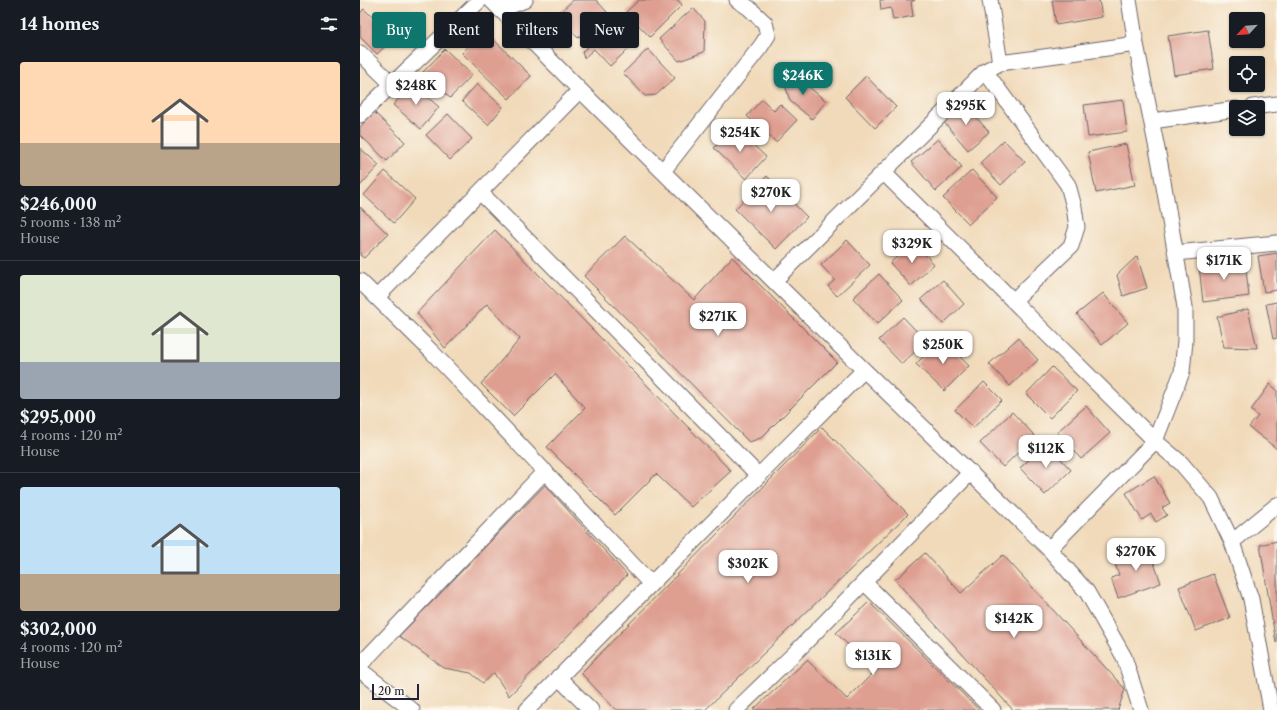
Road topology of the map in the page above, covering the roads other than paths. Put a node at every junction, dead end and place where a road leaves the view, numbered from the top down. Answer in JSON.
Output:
{"nodes":[{"id":1,"x":480,"y":0,"type":"edge"},
{"id":2,"x":525,"y":0,"type":"edge"},
{"id":3,"x":737,"y":0,"type":"edge"},
{"id":4,"x":990,"y":0,"type":"edge"},
{"id":5,"x":1129,"y":0,"type":"edge"},
{"id":6,"x":496,"y":5,"type":"edge"},
{"id":7,"x":1136,"y":44,"type":"junction"},
{"id":8,"x":360,"y":53,"type":"edge"},
{"id":9,"x":1000,"y":63,"type":"junction"},
{"id":10,"x":985,"y":71,"type":"junction"},
{"id":11,"x":392,"y":84,"type":"junction"},
{"id":12,"x":580,"y":90,"type":"junction"},
{"id":13,"x":1277,"y":104,"type":"edge"},
{"id":14,"x":1265,"y":106,"type":"edge"},
{"id":15,"x":1229,"y":110,"type":"edge"},
{"id":16,"x":360,"y":115,"type":"edge"},
{"id":17,"x":1152,"y":121,"type":"junction"},
{"id":18,"x":663,"y":171,"type":"junction"},
{"id":19,"x":883,"y":172,"type":"junction"},
{"id":20,"x":480,"y":192,"type":"junction"},
{"id":21,"x":1277,"y":243,"type":"edge"},
{"id":22,"x":1176,"y":253,"type":"junction"},
{"id":23,"x":360,"y":281,"type":"edge"},
{"id":24,"x":774,"y":281,"type":"junction"},
{"id":25,"x":377,"y":297,"type":"junction"},
{"id":26,"x":1013,"y":301,"type":"junction"},
{"id":27,"x":864,"y":370,"type":"junction"},
{"id":28,"x":1154,"y":441,"type":"junction"},
{"id":29,"x":545,"y":472,"type":"junction"},
{"id":30,"x":971,"y":472,"type":"junction"},
{"id":31,"x":758,"y":476,"type":"junction"},
{"id":32,"x":1277,"y":505,"type":"edge"},
{"id":33,"x":1232,"y":542,"type":"junction"},
{"id":34,"x":1049,"y":549,"type":"junction"},
{"id":35,"x":864,"y":582,"type":"junction"},
{"id":36,"x":651,"y":584,"type":"junction"},
{"id":37,"x":360,"y":665,"type":"edge"},
{"id":38,"x":360,"y":670,"type":"edge"},
{"id":39,"x":558,"y":677,"type":"junction"},
{"id":40,"x":412,"y":710,"type":"edge"},
{"id":41,"x":527,"y":710,"type":"edge"},
{"id":42,"x":591,"y":710,"type":"edge"},
{"id":43,"x":736,"y":710,"type":"edge"},
{"id":44,"x":993,"y":710,"type":"edge"},
{"id":45,"x":1141,"y":710,"type":"edge"},
{"id":46,"x":1271,"y":710,"type":"edge"}],
"edges":[{"from":1,"to":11,"type":"street"},
{"from":2,"to":6,"type":"street"},
{"from":3,"to":18,"type":"street"},
{"from":4,"to":9,"type":"street"},
{"from":5,"to":7,"type":"street"},
{"from":6,"to":12,"type":"street"},
{"from":7,"to":9,"type":"street"},
{"from":7,"to":17,"type":"street"},
{"from":8,"to":11,"type":"street"},
{"from":9,"to":10,"type":"street"},
{"from":10,"to":19,"type":"street"},
{"from":10,"to":26,"type":"street"},
{"from":11,"to":16,"type":"street"},
{"from":12,"to":18,"type":"street"},
{"from":12,"to":20,"type":"street"},
{"from":13,"to":14,"type":"street"},
{"from":15,"to":17,"type":"street"},
{"from":17,"to":22,"type":"street"},
{"from":18,"to":24,"type":"street"},
{"from":19,"to":24,"type":"street"},
{"from":19,"to":26,"type":"street"},
{"from":20,"to":25,"type":"street"},
{"from":20,"to":31,"type":"street"},
{"from":21,"to":22,"type":"street"},
{"from":22,"to":28,"type":"street"},
{"from":23,"to":25,"type":"street"},
{"from":24,"to":27,"type":"street"},
{"from":25,"to":29,"type":"street"},
{"from":26,"to":28,"type":"street"},
{"from":27,"to":30,"type":"street"},
{"from":27,"to":31,"type":"street"},
{"from":28,"to":33,"type":"street"},
{"from":28,"to":34,"type":"street"},
{"from":29,"to":36,"type":"street"},
{"from":29,"to":37,"type":"street"},
{"from":30,"to":34,"type":"street"},
{"from":30,"to":35,"type":"street"},
{"from":31,"to":36,"type":"street"},
{"from":32,"to":33,"type":"street"},
{"from":33,"to":46,"type":"street"},
{"from":34,"to":45,"type":"street"},
{"from":35,"to":43,"type":"street"},
{"from":35,"to":44,"type":"street"},
{"from":36,"to":39,"type":"street"},
{"from":38,"to":40,"type":"street"},
{"from":39,"to":41,"type":"street"},
{"from":39,"to":42,"type":"street"}]}
